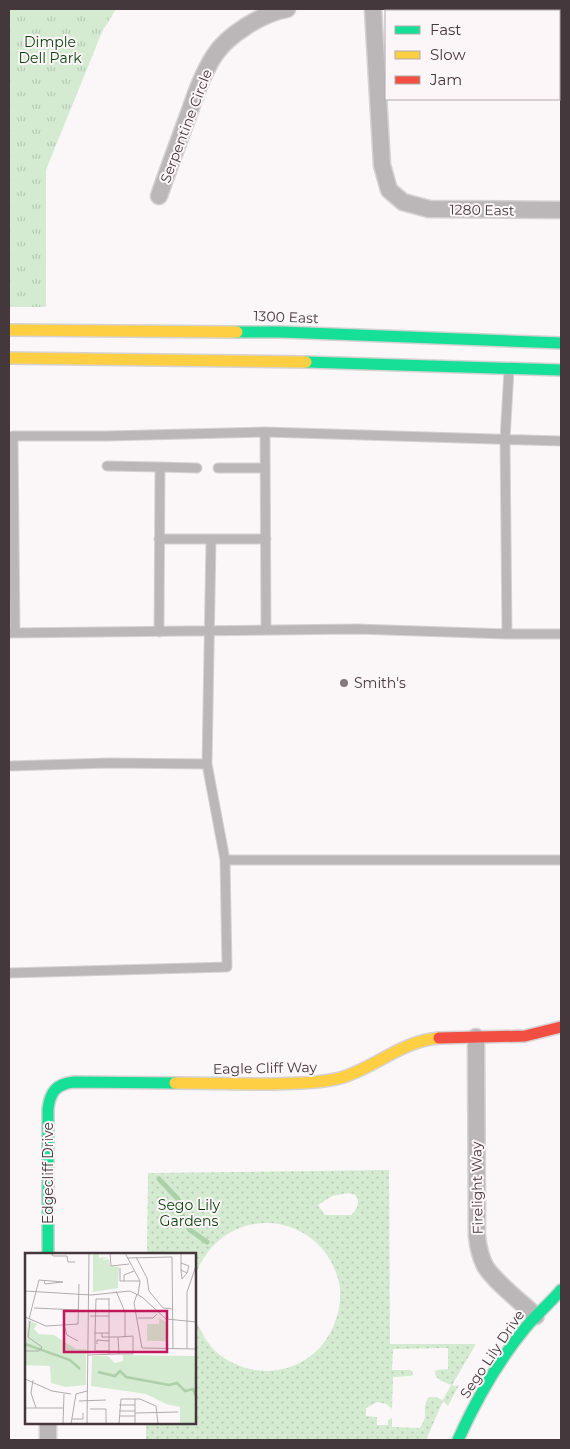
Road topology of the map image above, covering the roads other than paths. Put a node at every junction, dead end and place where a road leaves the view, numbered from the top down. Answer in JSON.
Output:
{"nodes":[{"id":1,"x":287,"y":9,"type":"edge"},
{"id":2,"x":372,"y":9,"type":"edge"},
{"id":3,"x":159,"y":196,"type":"dead end"},
{"id":4,"x":561,"y":210,"type":"edge"},
{"id":5,"x":9,"y":330,"type":"edge"},
{"id":6,"x":561,"y":343,"type":"edge"},
{"id":7,"x":524,"y":356,"type":"dead end"},
{"id":8,"x":9,"y":358,"type":"edge"},
{"id":9,"x":509,"y":368,"type":"junction"},
{"id":10,"x":561,"y":370,"type":"edge"},
{"id":11,"x":265,"y":432,"type":"junction"},
{"id":12,"x":505,"y":439,"type":"junction"},
{"id":13,"x":561,"y":441,"type":"edge"},
{"id":14,"x":107,"y":466,"type":"dead end"},
{"id":15,"x":160,"y":467,"type":"junction"},
{"id":16,"x":197,"y":468,"type":"dead end"},
{"id":17,"x":218,"y":468,"type":"dead end"},
{"id":18,"x":265,"y":468,"type":"junction"},
{"id":19,"x":159,"y":538,"type":"junction"},
{"id":20,"x":211,"y":539,"type":"junction"},
{"id":21,"x":266,"y":539,"type":"junction"},
{"id":22,"x":210,"y":630,"type":"junction"},
{"id":23,"x":266,"y":630,"type":"junction"},
{"id":24,"x":158,"y":632,"type":"junction"},
{"id":25,"x":12,"y":633,"type":"edge"},
{"id":26,"x":507,"y":634,"type":"junction"},
{"id":27,"x":561,"y":634,"type":"edge"},
{"id":28,"x":207,"y":764,"type":"junction"},
{"id":29,"x":9,"y":766,"type":"edge"},
{"id":30,"x":224,"y":860,"type":"junction"},
{"id":31,"x":561,"y":860,"type":"edge"},
{"id":32,"x":9,"y":973,"type":"edge"},
{"id":33,"x":561,"y":1026,"type":"edge"},
{"id":34,"x":476,"y":1037,"type":"junction"},
{"id":35,"x":52,"y":1093,"type":"joint"},
{"id":36,"x":48,"y":1253,"type":"edge"},
{"id":37,"x":561,"y":1290,"type":"edge"},
{"id":38,"x":536,"y":1316,"type":"junction"},
{"id":39,"x":48,"y":1424,"type":"edge"},
{"id":40,"x":48,"y":1440,"type":"edge"},
{"id":41,"x":458,"y":1440,"type":"edge"}],
"edges":[{"from":1,"to":3,"type":"street","name":"Serpentine Circle"},
{"from":2,"to":4,"type":"street","name":"1280 East"},
{"from":5,"to":6,"type":"main road","name":"1300 East"},
{"from":7,"to":9,"type":"main road"},
{"from":8,"to":9,"type":"main road"},
{"from":9,"to":10,"type":"main road"},
{"from":9,"to":12,"type":"lane"},
{"from":11,"to":12,"type":"lane"},
{"from":11,"to":18,"type":"lane"},
{"from":11,"to":25,"type":"lane"},
{"from":12,"to":13,"type":"lane"},
{"from":12,"to":26,"type":"lane"},
{"from":14,"to":15,"type":"lane"},
{"from":15,"to":16,"type":"lane"},
{"from":15,"to":19,"type":"lane"},
{"from":17,"to":18,"type":"lane"},
{"from":18,"to":21,"type":"lane"},
{"from":19,"to":20,"type":"lane"},
{"from":19,"to":24,"type":"lane"},
{"from":20,"to":21,"type":"lane"},
{"from":20,"to":22,"type":"lane"},
{"from":21,"to":23,"type":"lane"},
{"from":22,"to":23,"type":"lane"},
{"from":22,"to":24,"type":"lane"},
{"from":22,"to":28,"type":"lane"},
{"from":23,"to":26,"type":"lane"},
{"from":24,"to":25,"type":"lane"},
{"from":26,"to":27,"type":"lane"},
{"from":28,"to":29,"type":"lane"},
{"from":28,"to":30,"type":"lane"},
{"from":30,"to":31,"type":"lane"},
{"from":30,"to":32,"type":"lane"},
{"from":33,"to":34,"type":"main road","name":"Eagle Cliff Way"},
{"from":34,"to":35,"type":"main road","name":"Eagle Cliff Way"},
{"from":34,"to":38,"type":"street","name":"Firelight Way"},
{"from":35,"to":36,"type":"main road","name":"Edgecliff Drive"},
{"from":37,"to":38,"type":"main road","name":"Sego Lily Drive"},
{"from":38,"to":41,"type":"main road","name":"Sego Lily Drive"},
{"from":39,"to":40,"type":"street"}]}
